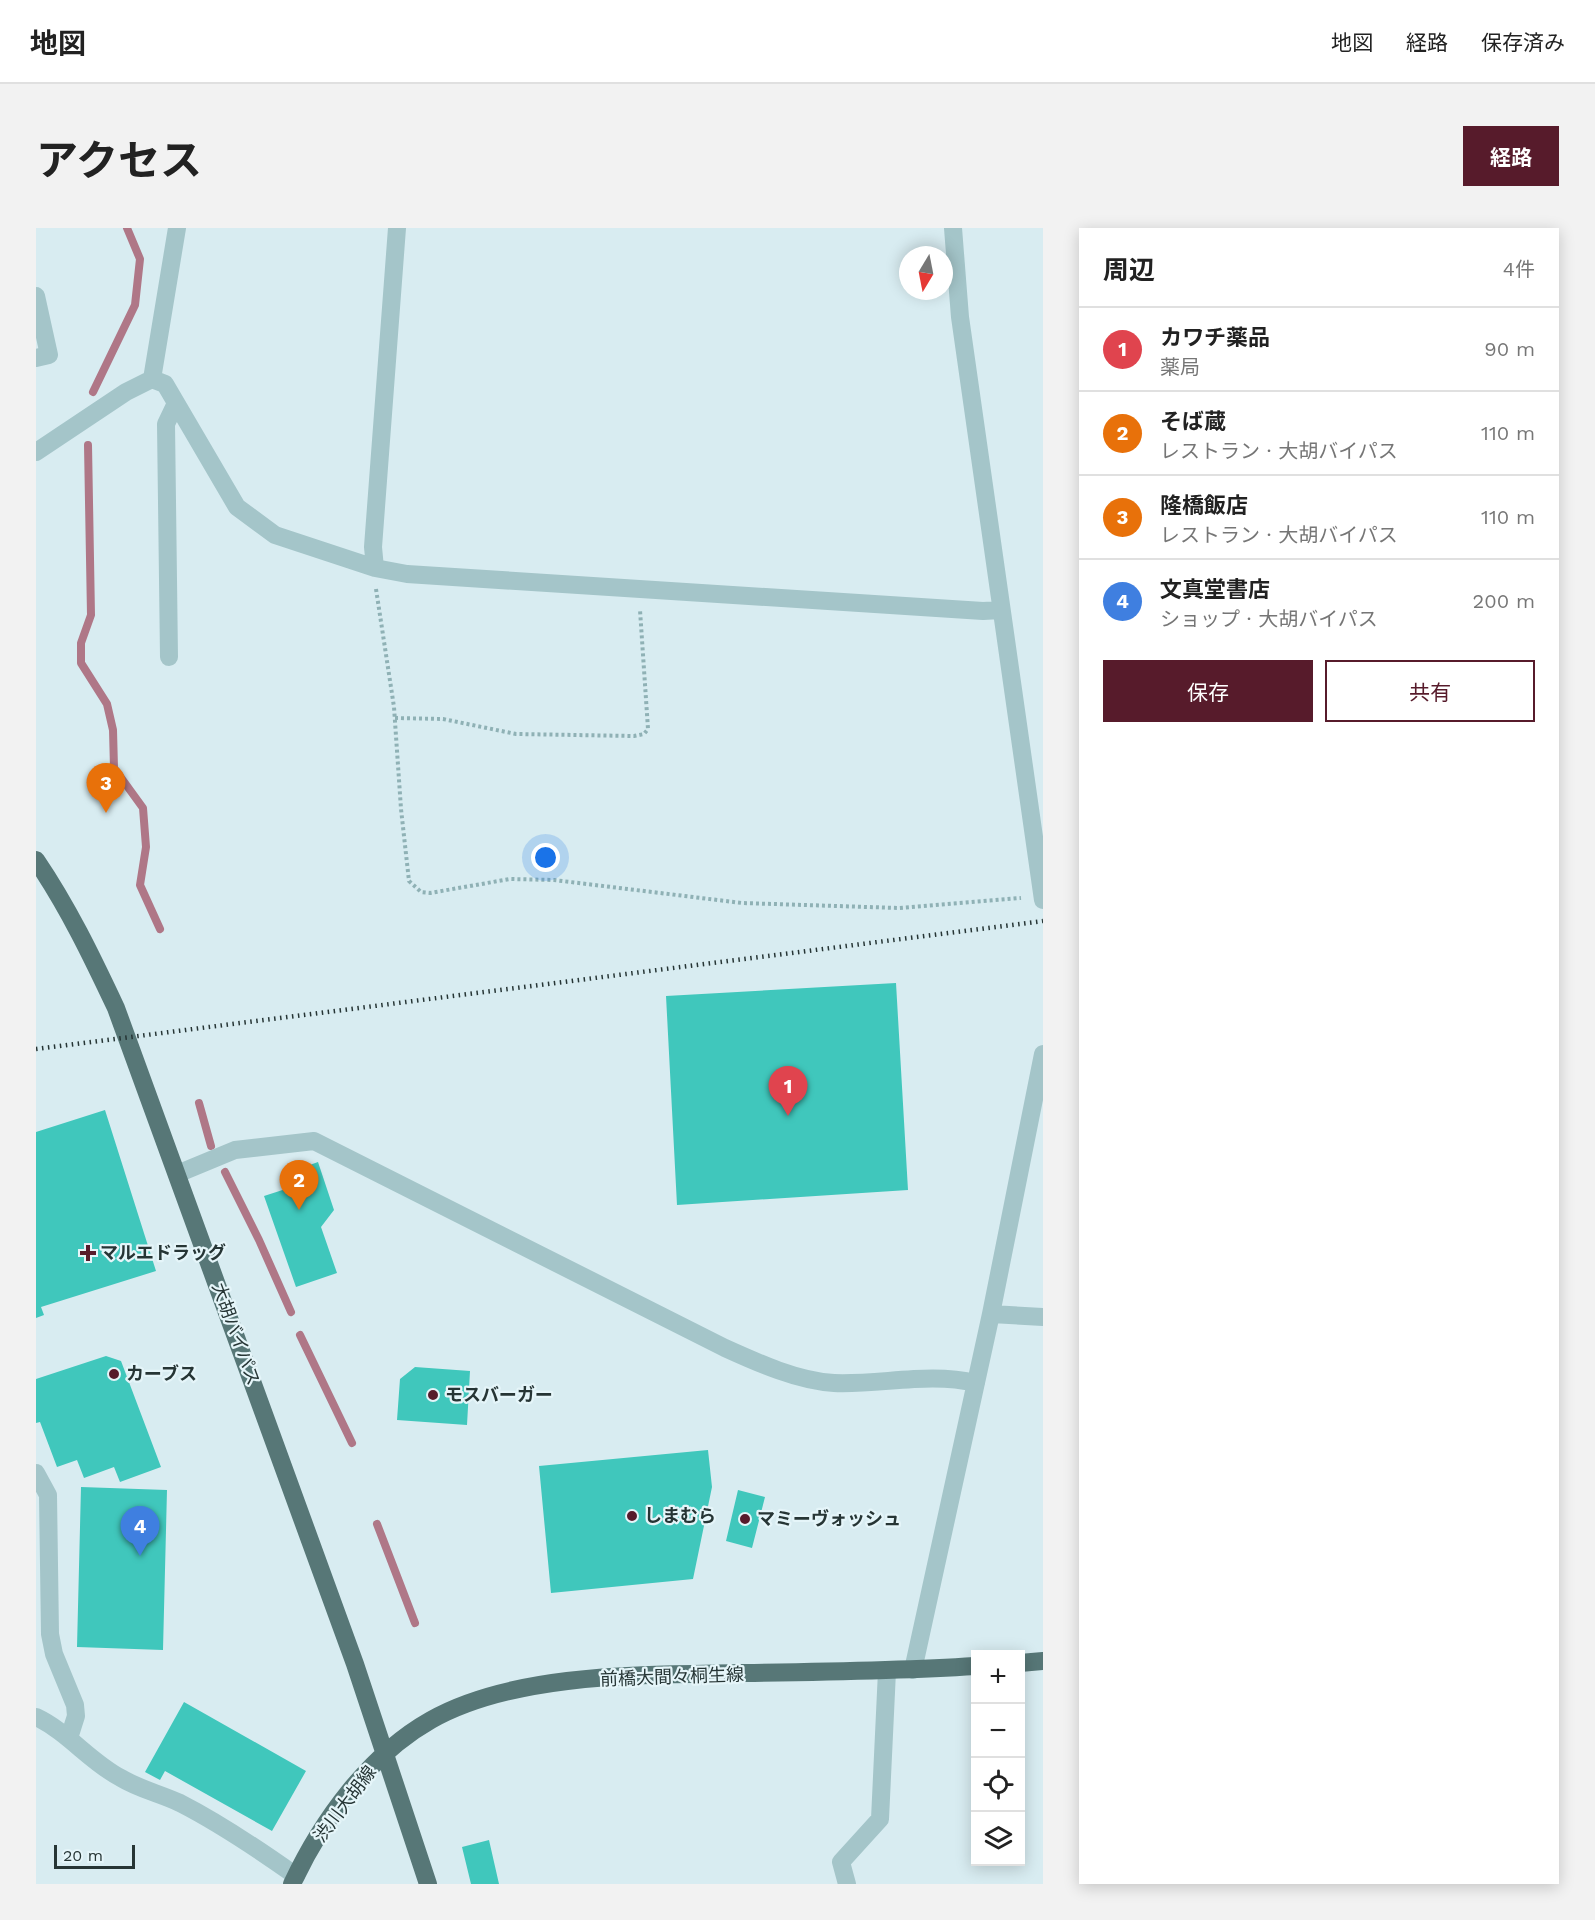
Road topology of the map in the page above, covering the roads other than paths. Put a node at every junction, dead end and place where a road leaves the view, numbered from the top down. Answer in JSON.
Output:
{"nodes":[{"id":1,"x":177,"y":228,"type":"edge"},
{"id":2,"x":397,"y":228,"type":"edge"},
{"id":3,"x":953,"y":228,"type":"edge"},
{"id":4,"x":36,"y":296,"type":"edge"},
{"id":5,"x":36,"y":358,"type":"edge"},
{"id":6,"x":152,"y":379,"type":"junction"},
{"id":7,"x":176,"y":403,"type":"junction"},
{"id":8,"x":36,"y":452,"type":"edge"},
{"id":9,"x":375,"y":568,"type":"junction"},
{"id":10,"x":1001,"y":610,"type":"junction"},
{"id":11,"x":169,"y":657,"type":"dead end"},
{"id":12,"x":36,"y":860,"type":"edge"},
{"id":13,"x":1043,"y":898,"type":"edge"},
{"id":14,"x":1043,"y":1054,"type":"edge"},
{"id":15,"x":177,"y":1174,"type":"junction"},
{"id":16,"x":991,"y":1314,"type":"junction"},
{"id":17,"x":1043,"y":1317,"type":"edge"},
{"id":18,"x":976,"y":1383,"type":"junction"},
{"id":19,"x":36,"y":1473,"type":"edge"},
{"id":20,"x":43,"y":1617,"type":"edge"},
{"id":21,"x":1043,"y":1661,"type":"edge"},
{"id":22,"x":1025,"y":1663,"type":"edge"},
{"id":23,"x":971,"y":1666,"type":"edge"},
{"id":24,"x":913,"y":1670,"type":"junction"},
{"id":25,"x":887,"y":1671,"type":"junction"},
{"id":26,"x":36,"y":1717,"type":"edge"},
{"id":27,"x":69,"y":1738,"type":"junction"},
{"id":28,"x":386,"y":1752,"type":"junction"},
{"id":29,"x":294,"y":1880,"type":"edge"},
{"id":30,"x":428,"y":1884,"type":"edge"},
{"id":31,"x":847,"y":1884,"type":"edge"}],
"edges":[{"from":1,"to":6,"type":"street"},
{"from":2,"to":9,"type":"street"},
{"from":3,"to":10,"type":"street"},
{"from":4,"to":5,"type":"street"},
{"from":6,"to":7,"type":"street"},
{"from":6,"to":8,"type":"street"},
{"from":7,"to":9,"type":"street"},
{"from":7,"to":11,"type":"street"},
{"from":9,"to":10,"type":"street"},
{"from":10,"to":13,"type":"street"},
{"from":12,"to":15,"type":"main road","name":"大胡バイパス"},
{"from":14,"to":16,"type":"street"},
{"from":15,"to":18,"type":"street"},
{"from":15,"to":28,"type":"main road","name":"大胡バイパス"},
{"from":16,"to":17,"type":"street"},
{"from":16,"to":18,"type":"street"},
{"from":18,"to":24,"type":"street"},
{"from":19,"to":20,"type":"street"},
{"from":20,"to":27,"type":"street"},
{"from":21,"to":22,"type":"main road"},
{"from":23,"to":24,"type":"main road","name":"前橋大間々桐生線"},
{"from":24,"to":25,"type":"main road","name":"前橋大間々桐生線"},
{"from":25,"to":28,"type":"main road","name":"前橋大間々桐生線"},
{"from":25,"to":31,"type":"street"},
{"from":26,"to":27,"type":"street"},
{"from":27,"to":29,"type":"street"},
{"from":28,"to":29,"type":"main road","name":"渋川大胡線"},
{"from":28,"to":30,"type":"main road","name":"渋川大胡線"}]}
